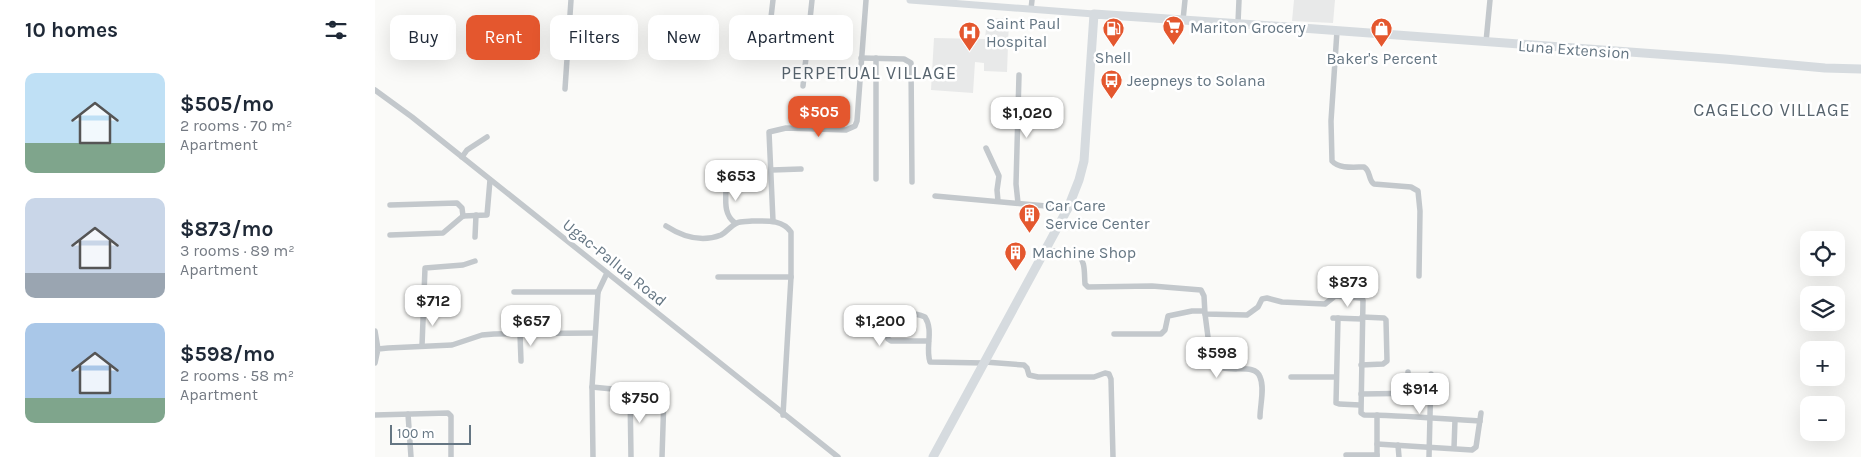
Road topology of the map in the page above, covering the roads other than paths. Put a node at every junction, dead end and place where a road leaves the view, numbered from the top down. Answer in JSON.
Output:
{"nodes":[{"id":1,"x":571,"y":0,"type":"edge"},
{"id":2,"x":773,"y":0,"type":"edge"},
{"id":3,"x":812,"y":0,"type":"edge"},
{"id":4,"x":866,"y":0,"type":"edge"},
{"id":5,"x":910,"y":0,"type":"edge"},
{"id":6,"x":1032,"y":0,"type":"edge"},
{"id":7,"x":1185,"y":0,"type":"edge"},
{"id":8,"x":1239,"y":0,"type":"edge"},
{"id":9,"x":1490,"y":0,"type":"edge"},
{"id":10,"x":1031,"y":9,"type":"junction"},
{"id":11,"x":1094,"y":14,"type":"junction"},
{"id":12,"x":771,"y":15,"type":"edge"},
{"id":13,"x":1183,"y":20,"type":"junction"},
{"id":14,"x":1238,"y":23,"type":"junction"},
{"id":15,"x":1337,"y":31,"type":"junction"},
{"id":16,"x":1487,"y":42,"type":"junction"},
{"id":17,"x":861,"y":58,"type":"junction"},
{"id":18,"x":876,"y":58,"type":"junction"},
{"id":19,"x":1861,"y":69,"type":"edge"},
{"id":20,"x":1019,"y":75,"type":"dead end"},
{"id":21,"x":803,"y":86,"type":"dead end"},
{"id":22,"x":375,"y":90,"type":"edge"},
{"id":23,"x":565,"y":90,"type":"dead end"},
{"id":24,"x":487,"y":137,"type":"dead end"},
{"id":25,"x":986,"y":148,"type":"dead end"},
{"id":26,"x":462,"y":157,"type":"junction"},
{"id":27,"x":772,"y":170,"type":"junction"},
{"id":28,"x":801,"y":170,"type":"dead end"},
{"id":29,"x":877,"y":179,"type":"dead end"},
{"id":30,"x":490,"y":180,"type":"junction"},
{"id":31,"x":912,"y":182,"type":"dead end"},
{"id":32,"x":726,"y":186,"type":"dead end"},
{"id":33,"x":935,"y":196,"type":"dead end"},
{"id":34,"x":999,"y":201,"type":"junction"},
{"id":35,"x":1018,"y":203,"type":"junction"},
{"id":36,"x":390,"y":205,"type":"dead end"},
{"id":37,"x":1068,"y":208,"type":"junction"},
{"id":38,"x":475,"y":215,"type":"junction"},
{"id":39,"x":463,"y":216,"type":"junction"},
{"id":40,"x":773,"y":221,"type":"junction"},
{"id":41,"x":735,"y":223,"type":"junction"},
{"id":42,"x":666,"y":226,"type":"dead end"},
{"id":43,"x":390,"y":235,"type":"dead end"},
{"id":44,"x":475,"y":237,"type":"dead end"},
{"id":45,"x":1046,"y":250,"type":"junction"},
{"id":46,"x":475,"y":261,"type":"dead end"},
{"id":47,"x":607,"y":274,"type":"junction"},
{"id":48,"x":1419,"y":276,"type":"dead end"},
{"id":49,"x":791,"y":277,"type":"junction"},
{"id":50,"x":718,"y":278,"type":"dead end"},
{"id":51,"x":514,"y":292,"type":"dead end"},
{"id":52,"x":598,"y":292,"type":"junction"},
{"id":53,"x":1205,"y":313,"type":"junction"},
{"id":54,"x":1362,"y":318,"type":"junction"},
{"id":55,"x":375,"y":331,"type":"edge"},
{"id":56,"x":595,"y":333,"type":"junction"},
{"id":57,"x":520,"y":334,"type":"junction"},
{"id":58,"x":1114,"y":334,"type":"dead end"},
{"id":59,"x":929,"y":341,"type":"junction"},
{"id":60,"x":422,"y":346,"type":"junction"},
{"id":61,"x":378,"y":349,"type":"junction"},
{"id":62,"x":521,"y":361,"type":"dead end"},
{"id":63,"x":985,"y":362,"type":"junction"},
{"id":64,"x":375,"y":363,"type":"edge"},
{"id":65,"x":1361,"y":364,"type":"junction"},
{"id":66,"x":1408,"y":372,"type":"dead end"},
{"id":67,"x":1431,"y":374,"type":"dead end"},
{"id":68,"x":1291,"y":377,"type":"dead end"},
{"id":69,"x":1336,"y":377,"type":"junction"},
{"id":70,"x":592,"y":387,"type":"junction"},
{"id":71,"x":629,"y":391,"type":"junction"},
{"id":72,"x":1430,"y":393,"type":"junction"},
{"id":73,"x":1361,"y":394,"type":"junction"},
{"id":74,"x":1408,"y":394,"type":"junction"},
{"id":75,"x":1360,"y":405,"type":"junction"},
{"id":76,"x":1481,"y":413,"type":"dead end"},
{"id":77,"x":409,"y":414,"type":"junction"},
{"id":78,"x":375,"y":415,"type":"edge"},
{"id":79,"x":783,"y":415,"type":"junction"},
{"id":80,"x":1377,"y":415,"type":"junction"},
{"id":81,"x":1260,"y":417,"type":"dead end"},
{"id":82,"x":1430,"y":419,"type":"junction"},
{"id":83,"x":1455,"y":420,"type":"junction"},
{"id":84,"x":1480,"y":421,"type":"junction"},
{"id":85,"x":1377,"y":444,"type":"junction"},
{"id":86,"x":1398,"y":445,"type":"junction"},
{"id":87,"x":1429,"y":446,"type":"junction"},
{"id":88,"x":1454,"y":448,"type":"junction"},
{"id":89,"x":1346,"y":455,"type":"dead end"},
{"id":90,"x":1377,"y":456,"type":"edge"},
{"id":91,"x":411,"y":457,"type":"edge"},
{"id":92,"x":451,"y":457,"type":"edge"},
{"id":93,"x":593,"y":457,"type":"edge"},
{"id":94,"x":631,"y":457,"type":"edge"},
{"id":95,"x":662,"y":457,"type":"edge"},
{"id":96,"x":838,"y":457,"type":"edge"},
{"id":97,"x":933,"y":457,"type":"edge"},
{"id":98,"x":1113,"y":457,"type":"edge"},
{"id":99,"x":1399,"y":457,"type":"edge"},
{"id":100,"x":1429,"y":457,"type":"edge"}],
"edges":[{"from":1,"to":23,"type":"street"},
{"from":2,"to":12,"type":"street"},
{"from":3,"to":21,"type":"street"},
{"from":4,"to":17,"type":"street"},
{"from":5,"to":10,"type":"main road"},
{"from":6,"to":10,"type":"street"},
{"from":7,"to":13,"type":"street"},
{"from":8,"to":14,"type":"street"},
{"from":9,"to":16,"type":"street"},
{"from":10,"to":11,"type":"main road"},
{"from":11,"to":13,"type":"highway","name":"Luna Extension"},
{"from":11,"to":37,"type":"highway"},
{"from":13,"to":14,"type":"highway","name":"Luna Extension"},
{"from":14,"to":15,"type":"highway","name":"Luna Extension"},
{"from":15,"to":16,"type":"highway","name":"Luna Extension"},
{"from":15,"to":48,"type":"street"},
{"from":16,"to":19,"type":"highway","name":"Luna Extension"},
{"from":17,"to":18,"type":"street"},
{"from":17,"to":27,"type":"street"},
{"from":18,"to":29,"type":"street"},
{"from":18,"to":31,"type":"street"},
{"from":20,"to":35,"type":"street"},
{"from":22,"to":26,"type":"street","name":"Ugac-Pallua Road"},
{"from":24,"to":26,"type":"street"},
{"from":25,"to":34,"type":"street"},
{"from":26,"to":30,"type":"street","name":"Ugac-Pallua Road"},
{"from":27,"to":28,"type":"street"},
{"from":27,"to":40,"type":"street"},
{"from":30,"to":38,"type":"street"},
{"from":30,"to":47,"type":"street","name":"Ugac-Pallua Road"},
{"from":32,"to":41,"type":"street"},
{"from":33,"to":34,"type":"street"},
{"from":34,"to":35,"type":"street"},
{"from":35,"to":37,"type":"street"},
{"from":36,"to":39,"type":"street"},
{"from":37,"to":45,"type":"highway"},
{"from":38,"to":39,"type":"street"},
{"from":38,"to":44,"type":"street"},
{"from":39,"to":43,"type":"street"},
{"from":40,"to":41,"type":"street"},
{"from":40,"to":49,"type":"street"},
{"from":41,"to":42,"type":"street"},
{"from":45,"to":53,"type":"street"},
{"from":45,"to":63,"type":"highway"},
{"from":46,"to":60,"type":"street"},
{"from":47,"to":52,"type":"street"},
{"from":47,"to":79,"type":"street","name":"Ugac-Pallua Road"},
{"from":49,"to":50,"type":"street"},
{"from":49,"to":79,"type":"street"},
{"from":51,"to":52,"type":"street"},
{"from":52,"to":56,"type":"street"},
{"from":53,"to":54,"type":"street"},
{"from":53,"to":58,"type":"street"},
{"from":53,"to":81,"type":"street"},
{"from":54,"to":65,"type":"street"},
{"from":54,"to":65,"type":"street"},
{"from":54,"to":69,"type":"street"},
{"from":55,"to":61,"type":"street"},
{"from":56,"to":57,"type":"street"},
{"from":56,"to":70,"type":"street"},
{"from":57,"to":60,"type":"street"},
{"from":57,"to":62,"type":"street"},
{"from":59,"to":59,"type":"street"},
{"from":59,"to":63,"type":"street"},
{"from":60,"to":61,"type":"street"},
{"from":61,"to":64,"type":"street"},
{"from":63,"to":97,"type":"highway"},
{"from":63,"to":98,"type":"street"},
{"from":65,"to":73,"type":"street"},
{"from":66,"to":74,"type":"street"},
{"from":67,"to":72,"type":"street"},
{"from":68,"to":69,"type":"street"},
{"from":69,"to":75,"type":"street"},
{"from":70,"to":71,"type":"street"},
{"from":70,"to":93,"type":"street"},
{"from":71,"to":94,"type":"street"},
{"from":71,"to":95,"type":"street"},
{"from":72,"to":74,"type":"street"},
{"from":72,"to":82,"type":"street"},
{"from":73,"to":74,"type":"street"},
{"from":73,"to":75,"type":"street"},
{"from":75,"to":80,"type":"street"},
{"from":76,"to":84,"type":"street"},
{"from":77,"to":78,"type":"street"},
{"from":77,"to":91,"type":"street"},
{"from":77,"to":92,"type":"street"},
{"from":79,"to":96,"type":"street","name":"Ugac-Pallua Road"},
{"from":80,"to":82,"type":"street"},
{"from":80,"to":85,"type":"street"},
{"from":82,"to":83,"type":"street"},
{"from":82,"to":87,"type":"street"},
{"from":83,"to":84,"type":"street"},
{"from":83,"to":88,"type":"street"},
{"from":84,"to":88,"type":"street"},
{"from":85,"to":86,"type":"street"},
{"from":85,"to":90,"type":"street"},
{"from":86,"to":87,"type":"street"},
{"from":86,"to":99,"type":"street"},
{"from":87,"to":88,"type":"street"},
{"from":87,"to":100,"type":"street"},
{"from":89,"to":90,"type":"street"}]}
